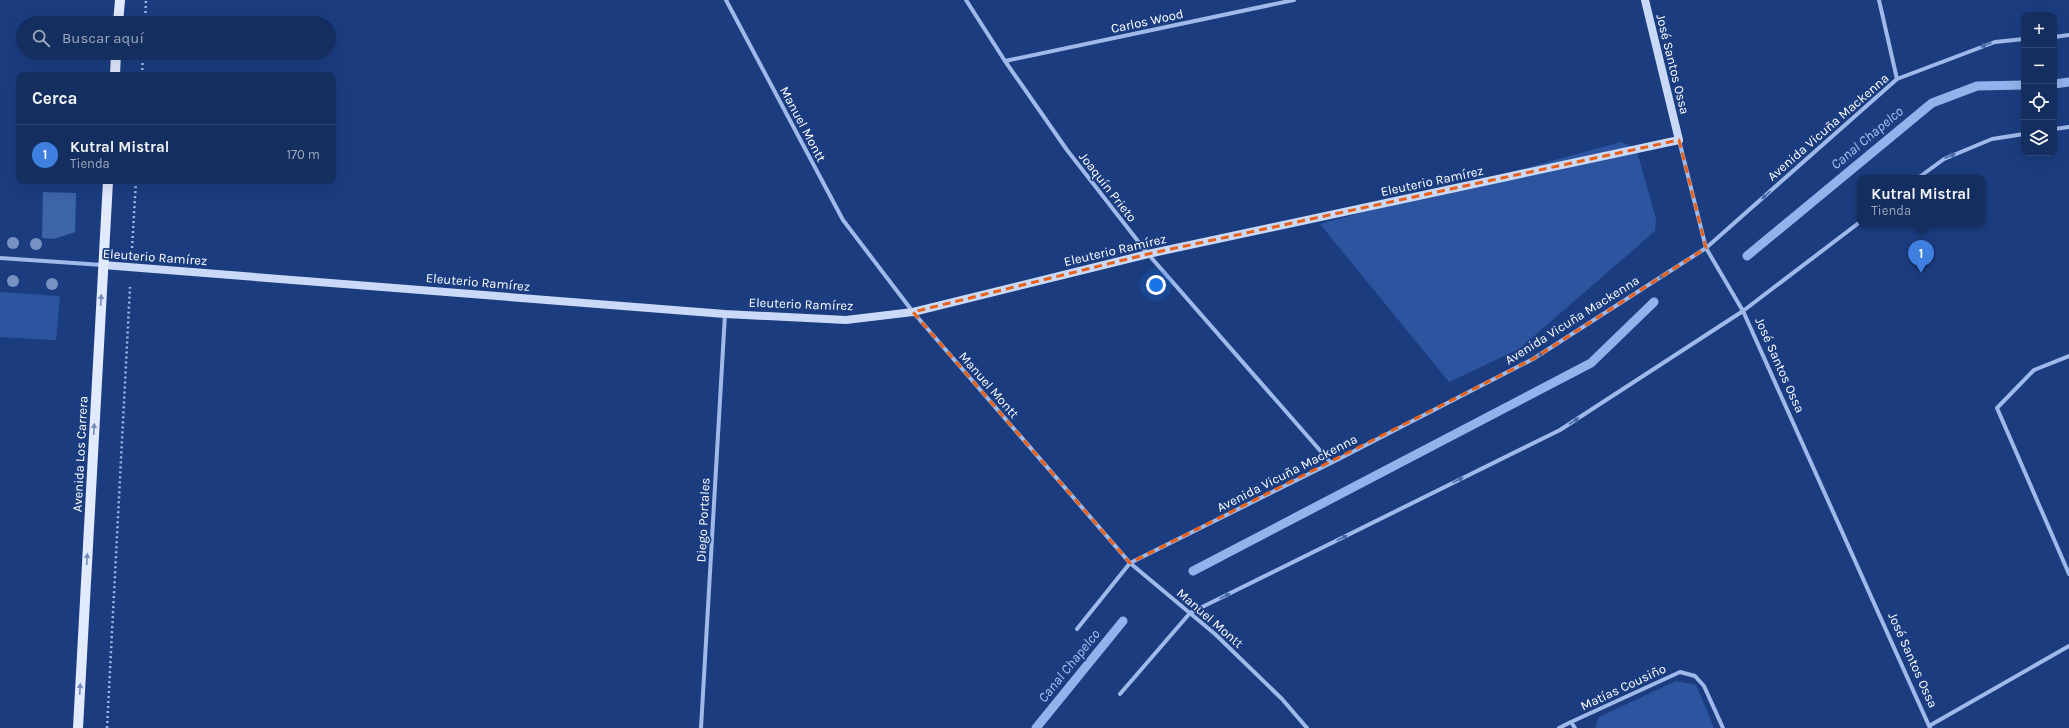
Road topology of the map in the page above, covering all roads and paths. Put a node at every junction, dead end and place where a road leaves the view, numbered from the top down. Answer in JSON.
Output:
{"nodes":[{"id":1,"x":120,"y":0,"type":"edge"},
{"id":2,"x":146,"y":0,"type":"edge"},
{"id":3,"x":726,"y":0,"type":"edge"},
{"id":4,"x":966,"y":0,"type":"edge"},
{"id":5,"x":1294,"y":0,"type":"edge"},
{"id":6,"x":1645,"y":0,"type":"edge"},
{"id":7,"x":1879,"y":0,"type":"edge"},
{"id":8,"x":119,"y":16,"type":"edge"},
{"id":9,"x":145,"y":16,"type":"edge"},
{"id":10,"x":2069,"y":35,"type":"edge"},
{"id":11,"x":2057,"y":37,"type":"edge"},
{"id":12,"x":2021,"y":39,"type":"edge"},
{"id":13,"x":116,"y":60,"type":"edge"},
{"id":14,"x":143,"y":60,"type":"edge"},
{"id":15,"x":1004,"y":61,"type":"junction"},
{"id":16,"x":115,"y":72,"type":"edge"},
{"id":17,"x":142,"y":72,"type":"edge"},
{"id":18,"x":1897,"y":79,"type":"junction"},
{"id":19,"x":2069,"y":127,"type":"edge"},
{"id":20,"x":2057,"y":129,"type":"edge"},
{"id":21,"x":2021,"y":134,"type":"edge"},
{"id":22,"x":1679,"y":140,"type":"junction"},
{"id":23,"x":1922,"y":175,"type":"edge"},
{"id":24,"x":108,"y":184,"type":"edge"},
{"id":25,"x":136,"y":184,"type":"edge"},
{"id":26,"x":1857,"y":224,"type":"edge"},
{"id":27,"x":1706,"y":248,"type":"junction"},
{"id":28,"x":1148,"y":254,"type":"junction"},
{"id":29,"x":0,"y":258,"type":"edge"},
{"id":30,"x":103,"y":265,"type":"junction"},
{"id":31,"x":131,"y":267,"type":"junction"},
{"id":32,"x":1743,"y":311,"type":"junction"},
{"id":33,"x":913,"y":312,"type":"junction"},
{"id":34,"x":725,"y":314,"type":"junction"},
{"id":35,"x":2069,"y":356,"type":"edge"},
{"id":36,"x":1331,"y":463,"type":"junction"},
{"id":37,"x":1130,"y":563,"type":"junction"},
{"id":38,"x":2069,"y":574,"type":"edge"},
{"id":39,"x":1190,"y":613,"type":"junction"},
{"id":40,"x":1077,"y":629,"type":"dead end"},
{"id":41,"x":2069,"y":646,"type":"edge"},
{"id":42,"x":1120,"y":694,"type":"dead end"},
{"id":43,"x":1572,"y":722,"type":"junction"},
{"id":44,"x":1930,"y":727,"type":"edge"},
{"id":45,"x":78,"y":728,"type":"edge"},
{"id":46,"x":107,"y":728,"type":"edge"},
{"id":47,"x":701,"y":728,"type":"edge"},
{"id":48,"x":1307,"y":728,"type":"edge"},
{"id":49,"x":1559,"y":728,"type":"edge"},
{"id":50,"x":1574,"y":728,"type":"edge"},
{"id":51,"x":1723,"y":728,"type":"edge"}],
"edges":[{"from":1,"to":8,"type":"main road"},
{"from":2,"to":9,"type":"path"},
{"from":3,"to":33,"type":"street","name":"Manuel Montt"},
{"from":4,"to":15,"type":"street","name":"Joaquín Prieto"},
{"from":5,"to":15,"type":"street","name":"Carlos Wood"},
{"from":6,"to":22,"type":"street","name":"José Santos Ossa"},
{"from":7,"to":18,"type":"street"},
{"from":10,"to":11,"type":"street"},
{"from":12,"to":18,"type":"street","name":"Avenida Vicuña Mackenna","one_way":true},
{"from":13,"to":16,"type":"main road"},
{"from":14,"to":17,"type":"path"},
{"from":15,"to":28,"type":"street","name":"Joaquín Prieto"},
{"from":18,"to":27,"type":"street","name":"Avenida Vicuña Mackenna","one_way":true},
{"from":19,"to":20,"type":"street"},
{"from":23,"to":21,"type":"street","one_way":true},
{"from":22,"to":27,"type":"street","name":"José Santos Ossa"},
{"from":22,"to":28,"type":"street","name":"Eleuterio Ramírez"},
{"from":24,"to":30,"type":"main road","name":"Avenida Los Carrera"},
{"from":25,"to":31,"type":"path"},
{"from":26,"to":32,"type":"street"},
{"from":27,"to":32,"type":"street","name":"José Santos Ossa"},
{"from":27,"to":36,"type":"street","name":"Avenida Vicuña Mackenna","one_way":true},
{"from":28,"to":33,"type":"street","name":"Eleuterio Ramírez"},
{"from":28,"to":36,"type":"street","name":"Joaquín Prieto"},
{"from":29,"to":30,"type":"street","name":"Eleuterio Ramírez"},
{"from":30,"to":31,"type":"street","name":"Eleuterio Ramírez"},
{"from":45,"to":30,"type":"main road","name":"Avenida Los Carrera","one_way":true},
{"from":31,"to":34,"type":"street","name":"Eleuterio Ramírez"},
{"from":31,"to":46,"type":"path"},
{"from":39,"to":32,"type":"street","one_way":true},
{"from":32,"to":44,"type":"street","name":"José Santos Ossa"},
{"from":33,"to":34,"type":"street","name":"Eleuterio Ramírez"},
{"from":33,"to":37,"type":"street","name":"Manuel Montt"},
{"from":34,"to":47,"type":"street","name":"Diego Portales"},
{"from":35,"to":38,"type":"street"},
{"from":36,"to":37,"type":"street","name":"Avenida Vicuña Mackenna"},
{"from":37,"to":39,"type":"street","name":"Manuel Montt"},
{"from":37,"to":40,"type":"street","name":"Avenida Vicuña Mackenna"},
{"from":39,"to":42,"type":"street"},
{"from":39,"to":48,"type":"street","name":"Manuel Montt"},
{"from":41,"to":44,"type":"street"},
{"from":43,"to":49,"type":"street","name":"Matías Cousiño"},
{"from":43,"to":50,"type":"street","name":"Matías Cousiño"},
{"from":43,"to":51,"type":"street","name":"Matías Cousiño"}]}
